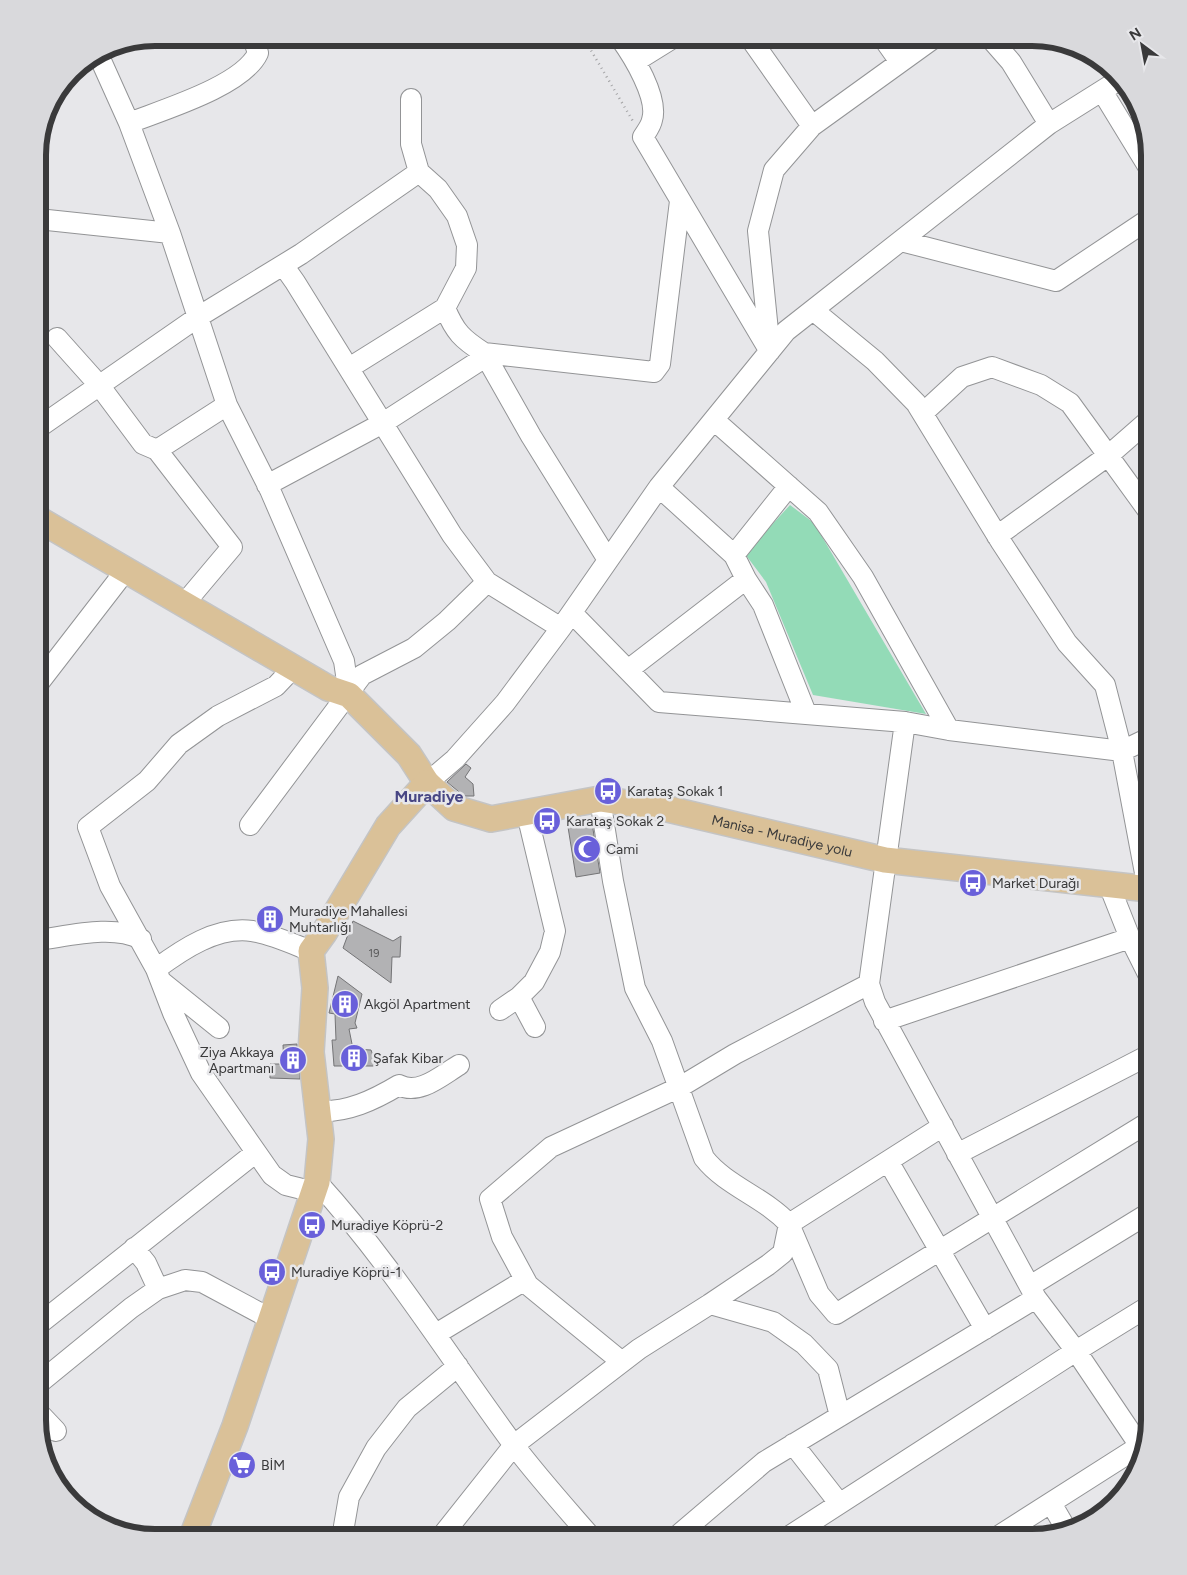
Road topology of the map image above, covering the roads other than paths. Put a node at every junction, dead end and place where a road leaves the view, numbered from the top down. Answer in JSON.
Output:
{"nodes":[{"id":1,"x":255,"y":46,"type":"edge"},
{"id":2,"x":626,"y":46,"type":"edge"},
{"id":3,"x":660,"y":46,"type":"edge"},
{"id":4,"x":756,"y":46,"type":"edge"},
{"id":5,"x":889,"y":46,"type":"edge"},
{"id":6,"x":923,"y":46,"type":"edge"},
{"id":7,"x":1000,"y":46,"type":"edge"},
{"id":8,"x":101,"y":61,"type":"edge"},
{"id":9,"x":636,"y":61,"type":"junction"},
{"id":10,"x":900,"y":62,"type":"junction"},
{"id":11,"x":1114,"y":84,"type":"edge"},
{"id":12,"x":1102,"y":91,"type":"junction"},
{"id":13,"x":412,"y":99,"type":"dead end"},
{"id":14,"x":129,"y":123,"type":"junction"},
{"id":15,"x":1049,"y":124,"type":"junction"},
{"id":16,"x":812,"y":126,"type":"junction"},
{"id":17,"x":1141,"y":153,"type":"edge"},
{"id":18,"x":419,"y":172,"type":"junction"},
{"id":19,"x":680,"y":201,"type":"junction"},
{"id":20,"x":46,"y":220,"type":"edge"},
{"id":21,"x":1141,"y":225,"type":"edge"},
{"id":22,"x":170,"y":233,"type":"junction"},
{"id":23,"x":901,"y":241,"type":"junction"},
{"id":24,"x":283,"y":265,"type":"junction"},
{"id":25,"x":445,"y":308,"type":"junction"},
{"id":26,"x":812,"y":310,"type":"junction"},
{"id":27,"x":198,"y":318,"type":"junction"},
{"id":28,"x":57,"y":338,"type":"dead end"},
{"id":29,"x":770,"y":351,"type":"junction"},
{"id":30,"x":484,"y":354,"type":"junction"},
{"id":31,"x":348,"y":368,"type":"junction"},
{"id":32,"x":99,"y":385,"type":"junction"},
{"id":33,"x":227,"y":405,"type":"junction"},
{"id":34,"x":922,"y":413,"type":"junction"},
{"id":35,"x":714,"y":420,"type":"junction"},
{"id":36,"x":46,"y":422,"type":"edge"},
{"id":37,"x":383,"y":423,"type":"junction"},
{"id":38,"x":1141,"y":428,"type":"edge"},
{"id":39,"x":157,"y":450,"type":"junction"},
{"id":40,"x":1109,"y":455,"type":"junction"},
{"id":41,"x":267,"y":485,"type":"junction"},
{"id":42,"x":789,"y":486,"type":"junction"},
{"id":43,"x":659,"y":487,"type":"junction"},
{"id":44,"x":1141,"y":499,"type":"edge"},
{"id":45,"x":46,"y":524,"type":"edge"},
{"id":46,"x":997,"y":536,"type":"junction"},
{"id":47,"x":734,"y":555,"type":"junction"},
{"id":48,"x":608,"y":560,"type":"junction"},
{"id":49,"x":126,"y":570,"type":"junction"},
{"id":50,"x":746,"y":579,"type":"junction"},
{"id":51,"x":487,"y":582,"type":"junction"},
{"id":52,"x":184,"y":604,"type":"junction"},
{"id":53,"x":567,"y":620,"type":"junction"},
{"id":54,"x":293,"y":668,"type":"junction"},
{"id":55,"x":628,"y":670,"type":"junction"},
{"id":56,"x":46,"y":674,"type":"edge"},
{"id":57,"x":349,"y":695,"type":"junction"},
{"id":58,"x":806,"y":713,"type":"junction"},
{"id":59,"x":905,"y":722,"type":"junction"},
{"id":60,"x":949,"y":730,"type":"junction"},
{"id":61,"x":1141,"y":742,"type":"edge"},
{"id":62,"x":1122,"y":751,"type":"junction"},
{"id":63,"x":427,"y":783,"type":"junction"},
{"id":64,"x":600,"y":799,"type":"junction"},
{"id":65,"x":528,"y":814,"type":"junction"},
{"id":66,"x":250,"y":826,"type":"dead end"},
{"id":67,"x":1141,"y":848,"type":"edge"},
{"id":68,"x":885,"y":860,"type":"junction"},
{"id":69,"x":1109,"y":886,"type":"junction"},
{"id":70,"x":1141,"y":888,"type":"edge"},
{"id":71,"x":1130,"y":938,"type":"junction"},
{"id":72,"x":46,"y":939,"type":"edge"},
{"id":73,"x":141,"y":939,"type":"junction"},
{"id":74,"x":311,"y":951,"type":"junction"},
{"id":75,"x":1141,"y":959,"type":"edge"},
{"id":76,"x":159,"y":976,"type":"junction"},
{"id":77,"x":869,"y":984,"type":"junction"},
{"id":78,"x":519,"y":997,"type":"junction"},
{"id":79,"x":500,"y":1010,"type":"dead end"},
{"id":80,"x":884,"y":1021,"type":"junction"},
{"id":81,"x":535,"y":1027,"type":"dead end"},
{"id":82,"x":219,"y":1028,"type":"dead end"},
{"id":83,"x":1141,"y":1060,"type":"edge"},
{"id":84,"x":459,"y":1065,"type":"dead end"},
{"id":85,"x":680,"y":1087,"type":"junction"},
{"id":86,"x":317,"y":1111,"type":"junction"},
{"id":87,"x":943,"y":1126,"type":"junction"},
{"id":88,"x":1141,"y":1127,"type":"edge"},
{"id":89,"x":255,"y":1153,"type":"junction"},
{"id":90,"x":958,"y":1154,"type":"junction"},
{"id":91,"x":888,"y":1161,"type":"junction"},
{"id":92,"x":316,"y":1187,"type":"junction"},
{"id":93,"x":992,"y":1217,"type":"junction"},
{"id":94,"x":1141,"y":1219,"type":"edge"},
{"id":95,"x":789,"y":1224,"type":"junction"},
{"id":96,"x":134,"y":1248,"type":"junction"},
{"id":97,"x":940,"y":1250,"type":"junction"},
{"id":98,"x":525,"y":1280,"type":"junction"},
{"id":99,"x":158,"y":1289,"type":"junction"},
{"id":100,"x":1033,"y":1292,"type":"junction"},
{"id":101,"x":710,"y":1304,"type":"junction"},
{"id":102,"x":1141,"y":1311,"type":"edge"},
{"id":103,"x":46,"y":1319,"type":"edge"},
{"id":104,"x":272,"y":1319,"type":"junction"},
{"id":105,"x":986,"y":1329,"type":"junction"},
{"id":106,"x":436,"y":1334,"type":"junction"},
{"id":107,"x":1076,"y":1351,"type":"junction"},
{"id":108,"x":622,"y":1362,"type":"junction"},
{"id":109,"x":458,"y":1366,"type":"junction"},
{"id":110,"x":46,"y":1377,"type":"edge"},
{"id":111,"x":840,"y":1416,"type":"junction"},
{"id":112,"x":46,"y":1421,"type":"edge"},
{"id":113,"x":56,"y":1432,"type":"dead end"},
{"id":114,"x":1138,"y":1443,"type":"edge"},
{"id":115,"x":793,"y":1444,"type":"junction"},
{"id":116,"x":514,"y":1445,"type":"junction"},
{"id":117,"x":1136,"y":1450,"type":"edge"},
{"id":118,"x":838,"y":1503,"type":"junction"},
{"id":119,"x":1051,"y":1503,"type":"junction"},
{"id":120,"x":1063,"y":1524,"type":"edge"},
{"id":121,"x":344,"y":1526,"type":"dead end"},
{"id":122,"x":195,"y":1529,"type":"edge"},
{"id":123,"x":448,"y":1529,"type":"edge"},
{"id":124,"x":584,"y":1529,"type":"edge"},
{"id":125,"x":686,"y":1529,"type":"edge"},
{"id":126,"x":801,"y":1529,"type":"edge"},
{"id":127,"x":1011,"y":1529,"type":"edge"}],
"edges":[{"from":1,"to":14,"type":"street"},
{"from":2,"to":9,"type":"street"},
{"from":3,"to":9,"type":"street"},
{"from":4,"to":16,"type":"street"},
{"from":5,"to":10,"type":"street"},
{"from":6,"to":10,"type":"street"},
{"from":7,"to":15,"type":"street"},
{"from":8,"to":14,"type":"street"},
{"from":9,"to":19,"type":"street"},
{"from":10,"to":16,"type":"street"},
{"from":11,"to":12,"type":"street"},
{"from":12,"to":15,"type":"street"},
{"from":12,"to":17,"type":"street"},
{"from":13,"to":18,"type":"street"},
{"from":14,"to":22,"type":"street"},
{"from":15,"to":23,"type":"street"},
{"from":16,"to":29,"type":"street"},
{"from":18,"to":24,"type":"street"},
{"from":18,"to":25,"type":"street"},
{"from":19,"to":29,"type":"street"},
{"from":19,"to":30,"type":"street"},
{"from":20,"to":22,"type":"street"},
{"from":21,"to":23,"type":"street"},
{"from":22,"to":27,"type":"street"},
{"from":23,"to":26,"type":"street"},
{"from":24,"to":27,"type":"street"},
{"from":24,"to":31,"type":"street"},
{"from":25,"to":30,"type":"street"},
{"from":25,"to":31,"type":"street"},
{"from":26,"to":29,"type":"street"},
{"from":26,"to":34,"type":"street"},
{"from":27,"to":32,"type":"street"},
{"from":27,"to":33,"type":"street"},
{"from":28,"to":32,"type":"street"},
{"from":29,"to":35,"type":"street"},
{"from":30,"to":37,"type":"street"},
{"from":30,"to":48,"type":"street"},
{"from":31,"to":37,"type":"street"},
{"from":32,"to":36,"type":"street"},
{"from":32,"to":39,"type":"street"},
{"from":33,"to":39,"type":"street"},
{"from":33,"to":41,"type":"street"},
{"from":34,"to":40,"type":"street"},
{"from":34,"to":46,"type":"street"},
{"from":35,"to":42,"type":"street"},
{"from":35,"to":43,"type":"street"},
{"from":37,"to":41,"type":"street"},
{"from":37,"to":51,"type":"street"},
{"from":38,"to":40,"type":"street"},
{"from":39,"to":52,"type":"street"},
{"from":40,"to":44,"type":"street"},
{"from":40,"to":46,"type":"street"},
{"from":41,"to":57,"type":"street"},
{"from":42,"to":47,"type":"street"},
{"from":42,"to":60,"type":"street"},
{"from":43,"to":47,"type":"street"},
{"from":43,"to":48,"type":"street"},
{"from":45,"to":49,"type":"main road"},
{"from":46,"to":62,"type":"street"},
{"from":47,"to":50,"type":"street"},
{"from":48,"to":53,"type":"street"},
{"from":49,"to":52,"type":"main road"},
{"from":49,"to":56,"type":"street"},
{"from":50,"to":55,"type":"street"},
{"from":50,"to":58,"type":"street"},
{"from":51,"to":53,"type":"street"},
{"from":51,"to":57,"type":"street"},
{"from":52,"to":54,"type":"main road"},
{"from":53,"to":55,"type":"street"},
{"from":53,"to":63,"type":"street"},
{"from":54,"to":57,"type":"main road"},
{"from":54,"to":73,"type":"street"},
{"from":55,"to":58,"type":"street"},
{"from":57,"to":63,"type":"main road","name":"Manisa - Muradiye yolu"},
{"from":57,"to":66,"type":"street"},
{"from":58,"to":59,"type":"street"},
{"from":59,"to":60,"type":"street"},
{"from":59,"to":68,"type":"street"},
{"from":60,"to":62,"type":"street"},
{"from":61,"to":62,"type":"street"},
{"from":62,"to":67,"type":"street"},
{"from":63,"to":65,"type":"main road","name":"Manisa - Muradiye yolu"},
{"from":63,"to":74,"type":"main road"},
{"from":64,"to":65,"type":"main road","name":"Manisa - Muradiye yolu"},
{"from":64,"to":68,"type":"main road","name":"Manisa - Muradiye yolu"},
{"from":64,"to":85,"type":"street"},
{"from":65,"to":78,"type":"street"},
{"from":68,"to":69,"type":"main road","name":"Manisa - Muradiye yolu"},
{"from":68,"to":77,"type":"street"},
{"from":69,"to":70,"type":"main road","name":"Manisa - Muradiye yolu"},
{"from":69,"to":71,"type":"street"},
{"from":71,"to":75,"type":"street"},
{"from":71,"to":80,"type":"street"},
{"from":72,"to":73,"type":"street"},
{"from":73,"to":76,"type":"street"},
{"from":74,"to":76,"type":"street"},
{"from":74,"to":86,"type":"main road"},
{"from":76,"to":82,"type":"street"},
{"from":76,"to":89,"type":"street"},
{"from":77,"to":80,"type":"street"},
{"from":77,"to":85,"type":"street"},
{"from":78,"to":79,"type":"street"},
{"from":78,"to":81,"type":"street"},
{"from":80,"to":87,"type":"street"},
{"from":83,"to":90,"type":"street"},
{"from":84,"to":86,"type":"street"},
{"from":85,"to":95,"type":"street"},
{"from":85,"to":98,"type":"street"},
{"from":86,"to":92,"type":"main road"},
{"from":87,"to":90,"type":"street"},
{"from":87,"to":91,"type":"street"},
{"from":88,"to":93,"type":"street"},
{"from":89,"to":92,"type":"street"},
{"from":89,"to":96,"type":"street"},
{"from":90,"to":93,"type":"street"},
{"from":91,"to":95,"type":"street"},
{"from":91,"to":97,"type":"street"},
{"from":92,"to":104,"type":"main road"},
{"from":92,"to":106,"type":"street"},
{"from":93,"to":97,"type":"street"},
{"from":93,"to":100,"type":"street"},
{"from":94,"to":100,"type":"street"},
{"from":95,"to":97,"type":"street"},
{"from":95,"to":101,"type":"street"},
{"from":96,"to":99,"type":"street"},
{"from":96,"to":103,"type":"street"},
{"from":97,"to":105,"type":"street"},
{"from":98,"to":106,"type":"street"},
{"from":98,"to":108,"type":"street"},
{"from":99,"to":104,"type":"street"},
{"from":99,"to":110,"type":"street"},
{"from":100,"to":105,"type":"street"},
{"from":100,"to":107,"type":"street"},
{"from":101,"to":108,"type":"street"},
{"from":101,"to":111,"type":"street"},
{"from":102,"to":107,"type":"street"},
{"from":104,"to":122,"type":"main road"},
{"from":105,"to":111,"type":"street"},
{"from":106,"to":109,"type":"street"},
{"from":107,"to":114,"type":"street"},
{"from":107,"to":118,"type":"street"},
{"from":108,"to":116,"type":"street"},
{"from":109,"to":116,"type":"street"},
{"from":109,"to":121,"type":"street"},
{"from":111,"to":115,"type":"street"},
{"from":112,"to":113,"type":"street"},
{"from":115,"to":118,"type":"street"},
{"from":115,"to":125,"type":"street"},
{"from":116,"to":123,"type":"street"},
{"from":116,"to":124,"type":"street"},
{"from":117,"to":119,"type":"street"},
{"from":118,"to":126,"type":"street"},
{"from":119,"to":120,"type":"street"},
{"from":119,"to":127,"type":"street"}]}
